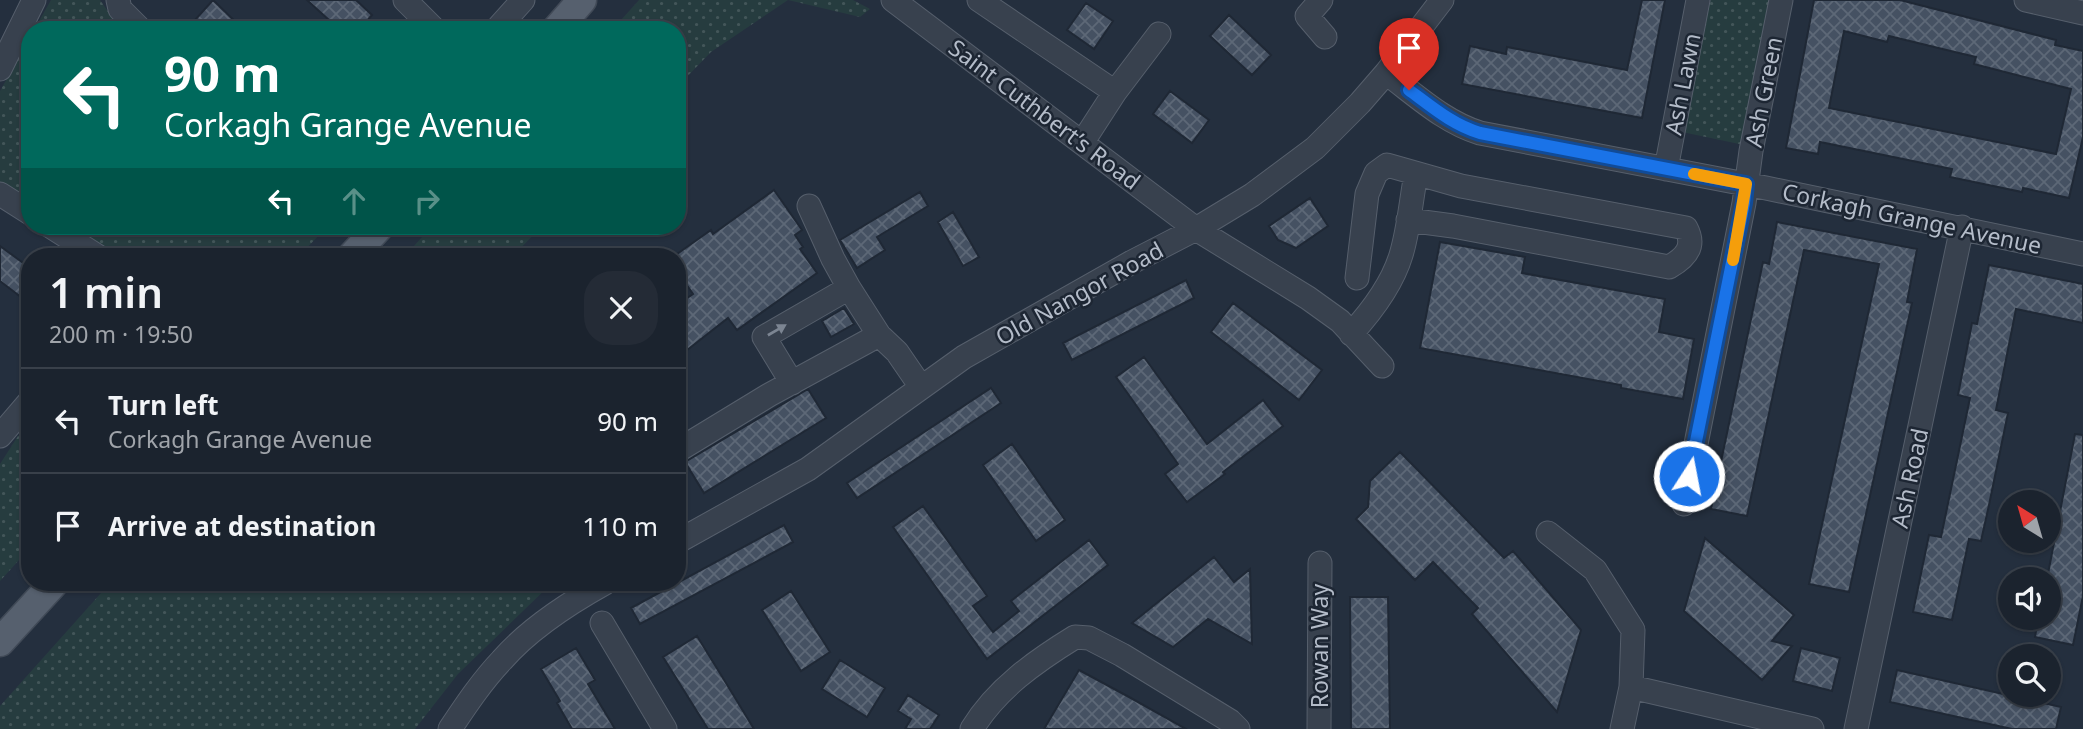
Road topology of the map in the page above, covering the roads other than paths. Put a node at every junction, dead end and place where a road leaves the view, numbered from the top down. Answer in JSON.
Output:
{"nodes":[{"id":1,"x":34,"y":0,"type":"edge"},
{"id":2,"x":118,"y":0,"type":"edge"},
{"id":3,"x":405,"y":0,"type":"edge"},
{"id":4,"x":523,"y":0,"type":"edge"},
{"id":5,"x":582,"y":0,"type":"edge"},
{"id":6,"x":893,"y":0,"type":"edge"},
{"id":7,"x":979,"y":0,"type":"edge"},
{"id":8,"x":1321,"y":0,"type":"edge"},
{"id":9,"x":1442,"y":0,"type":"edge"},
{"id":10,"x":1698,"y":0,"type":"edge"},
{"id":11,"x":1781,"y":0,"type":"edge"},
{"id":12,"x":2026,"y":0,"type":"edge"},
{"id":13,"x":2083,"y":13,"type":"edge"},
{"id":14,"x":24,"y":21,"type":"edge"},
{"id":15,"x":132,"y":21,"type":"edge"},
{"id":16,"x":426,"y":21,"type":"edge"},
{"id":17,"x":504,"y":21,"type":"edge"},
{"id":18,"x":564,"y":21,"type":"edge"},
{"id":19,"x":21,"y":26,"type":"edge"},
{"id":20,"x":1159,"y":34,"type":"dead end"},
{"id":21,"x":1325,"y":37,"type":"dead end"},
{"id":22,"x":0,"y":69,"type":"edge"},
{"id":23,"x":1386,"y":73,"type":"junction"},
{"id":24,"x":1115,"y":92,"type":"junction"},
{"id":25,"x":1082,"y":143,"type":"junction"},
{"id":26,"x":1666,"y":169,"type":"junction"},
{"id":27,"x":1416,"y":174,"type":"junction"},
{"id":28,"x":1746,"y":184,"type":"junction"},
{"id":29,"x":0,"y":194,"type":"edge"},
{"id":30,"x":809,"y":206,"type":"dead end"},
{"id":31,"x":21,"y":207,"type":"edge"},
{"id":32,"x":1408,"y":220,"type":"junction"},
{"id":33,"x":1962,"y":227,"type":"junction"},
{"id":34,"x":1196,"y":229,"type":"junction"},
{"id":35,"x":64,"y":235,"type":"edge"},
{"id":36,"x":372,"y":235,"type":"edge"},
{"id":37,"x":85,"y":248,"type":"edge"},
{"id":38,"x":359,"y":248,"type":"edge"},
{"id":39,"x":2083,"y":254,"type":"edge"},
{"id":40,"x":1357,"y":278,"type":"dead end"},
{"id":41,"x":849,"y":288,"type":"junction"},
{"id":42,"x":1351,"y":334,"type":"junction"},
{"id":43,"x":879,"y":335,"type":"junction"},
{"id":44,"x":1382,"y":366,"type":"dead end"},
{"id":45,"x":792,"y":383,"type":"junction"},
{"id":46,"x":922,"y":387,"type":"junction"},
{"id":47,"x":21,"y":412,"type":"edge"},
{"id":48,"x":0,"y":436,"type":"edge"},
{"id":49,"x":686,"y":447,"type":"edge"},
{"id":50,"x":1684,"y":504,"type":"dead end"},
{"id":51,"x":1548,"y":533,"type":"dead end"},
{"id":52,"x":686,"y":537,"type":"edge"},
{"id":53,"x":1320,"y":563,"type":"dead end"},
{"id":54,"x":47,"y":591,"type":"edge"},
{"id":55,"x":590,"y":591,"type":"edge"},
{"id":56,"x":601,"y":623,"type":"dead end"},
{"id":57,"x":0,"y":642,"type":"edge"},
{"id":58,"x":1631,"y":687,"type":"junction"},
{"id":59,"x":450,"y":729,"type":"edge"},
{"id":60,"x":665,"y":729,"type":"edge"},
{"id":61,"x":972,"y":729,"type":"edge"},
{"id":62,"x":1238,"y":729,"type":"edge"},
{"id":63,"x":1319,"y":729,"type":"edge"},
{"id":64,"x":1622,"y":729,"type":"edge"},
{"id":65,"x":1812,"y":729,"type":"edge"},
{"id":66,"x":1856,"y":729,"type":"edge"}],
"edges":[{"from":1,"to":14,"type":"street"},
{"from":2,"to":15,"type":"street"},
{"from":3,"to":16,"type":"street"},
{"from":4,"to":17,"type":"street"},
{"from":5,"to":18,"type":"main road"},
{"from":6,"to":25,"type":"street","name":"Saint Cuthbert’s Road"},
{"from":7,"to":24,"type":"street"},
{"from":8,"to":21,"type":"street"},
{"from":9,"to":23,"type":"street","name":"Old Nangor Road"},
{"from":10,"to":26,"type":"street","name":"Ash Lawn"},
{"from":11,"to":28,"type":"street","name":"Ash Green"},
{"from":12,"to":13,"type":"street"},
{"from":19,"to":22,"type":"street"},
{"from":20,"to":24,"type":"street"},
{"from":23,"to":26,"type":"street","name":"Corkagh Grange Avenue"},
{"from":23,"to":34,"type":"street","name":"Old Nangor Road"},
{"from":24,"to":25,"type":"street"},
{"from":25,"to":34,"type":"street","name":"Saint Cuthbert’s Road"},
{"from":26,"to":28,"type":"street","name":"Corkagh Grange Avenue"},
{"from":27,"to":32,"type":"street"},
{"from":27,"to":32,"type":"street"},
{"from":27,"to":40,"type":"street"},
{"from":28,"to":33,"type":"street","name":"Corkagh Grange Avenue"},
{"from":28,"to":50,"type":"street","name":"Ash Green"},
{"from":29,"to":31,"type":"street"},
{"from":30,"to":41,"type":"street"},
{"from":32,"to":42,"type":"street"},
{"from":33,"to":39,"type":"street","name":"Corkagh Grange Avenue"},
{"from":33,"to":66,"type":"street","name":"Ash Road"},
{"from":34,"to":42,"type":"street","name":"Saint Cuthbert’s Road"},
{"from":34,"to":46,"type":"street","name":"Old Nangor Road"},
{"from":35,"to":37,"type":"street"},
{"from":36,"to":38,"type":"main road"},
{"from":41,"to":43,"type":"street"},
{"from":45,"to":41,"type":"street","one_way":true},
{"from":42,"to":44,"type":"street","name":"Saint Cuthbert’s Road"},
{"from":43,"to":45,"type":"street"},
{"from":43,"to":46,"type":"street"},
{"from":45,"to":49,"type":"street"},
{"from":46,"to":52,"type":"street","name":"Old Nangor Road"},
{"from":47,"to":48,"type":"street"},
{"from":51,"to":58,"type":"street"},
{"from":53,"to":63,"type":"street","name":"Rowan Way"},
{"from":54,"to":57,"type":"main road"},
{"from":55,"to":59,"type":"street"},
{"from":56,"to":60,"type":"street"},
{"from":58,"to":64,"type":"street"},
{"from":58,"to":65,"type":"street"},
{"from":61,"to":62,"type":"street"}]}
